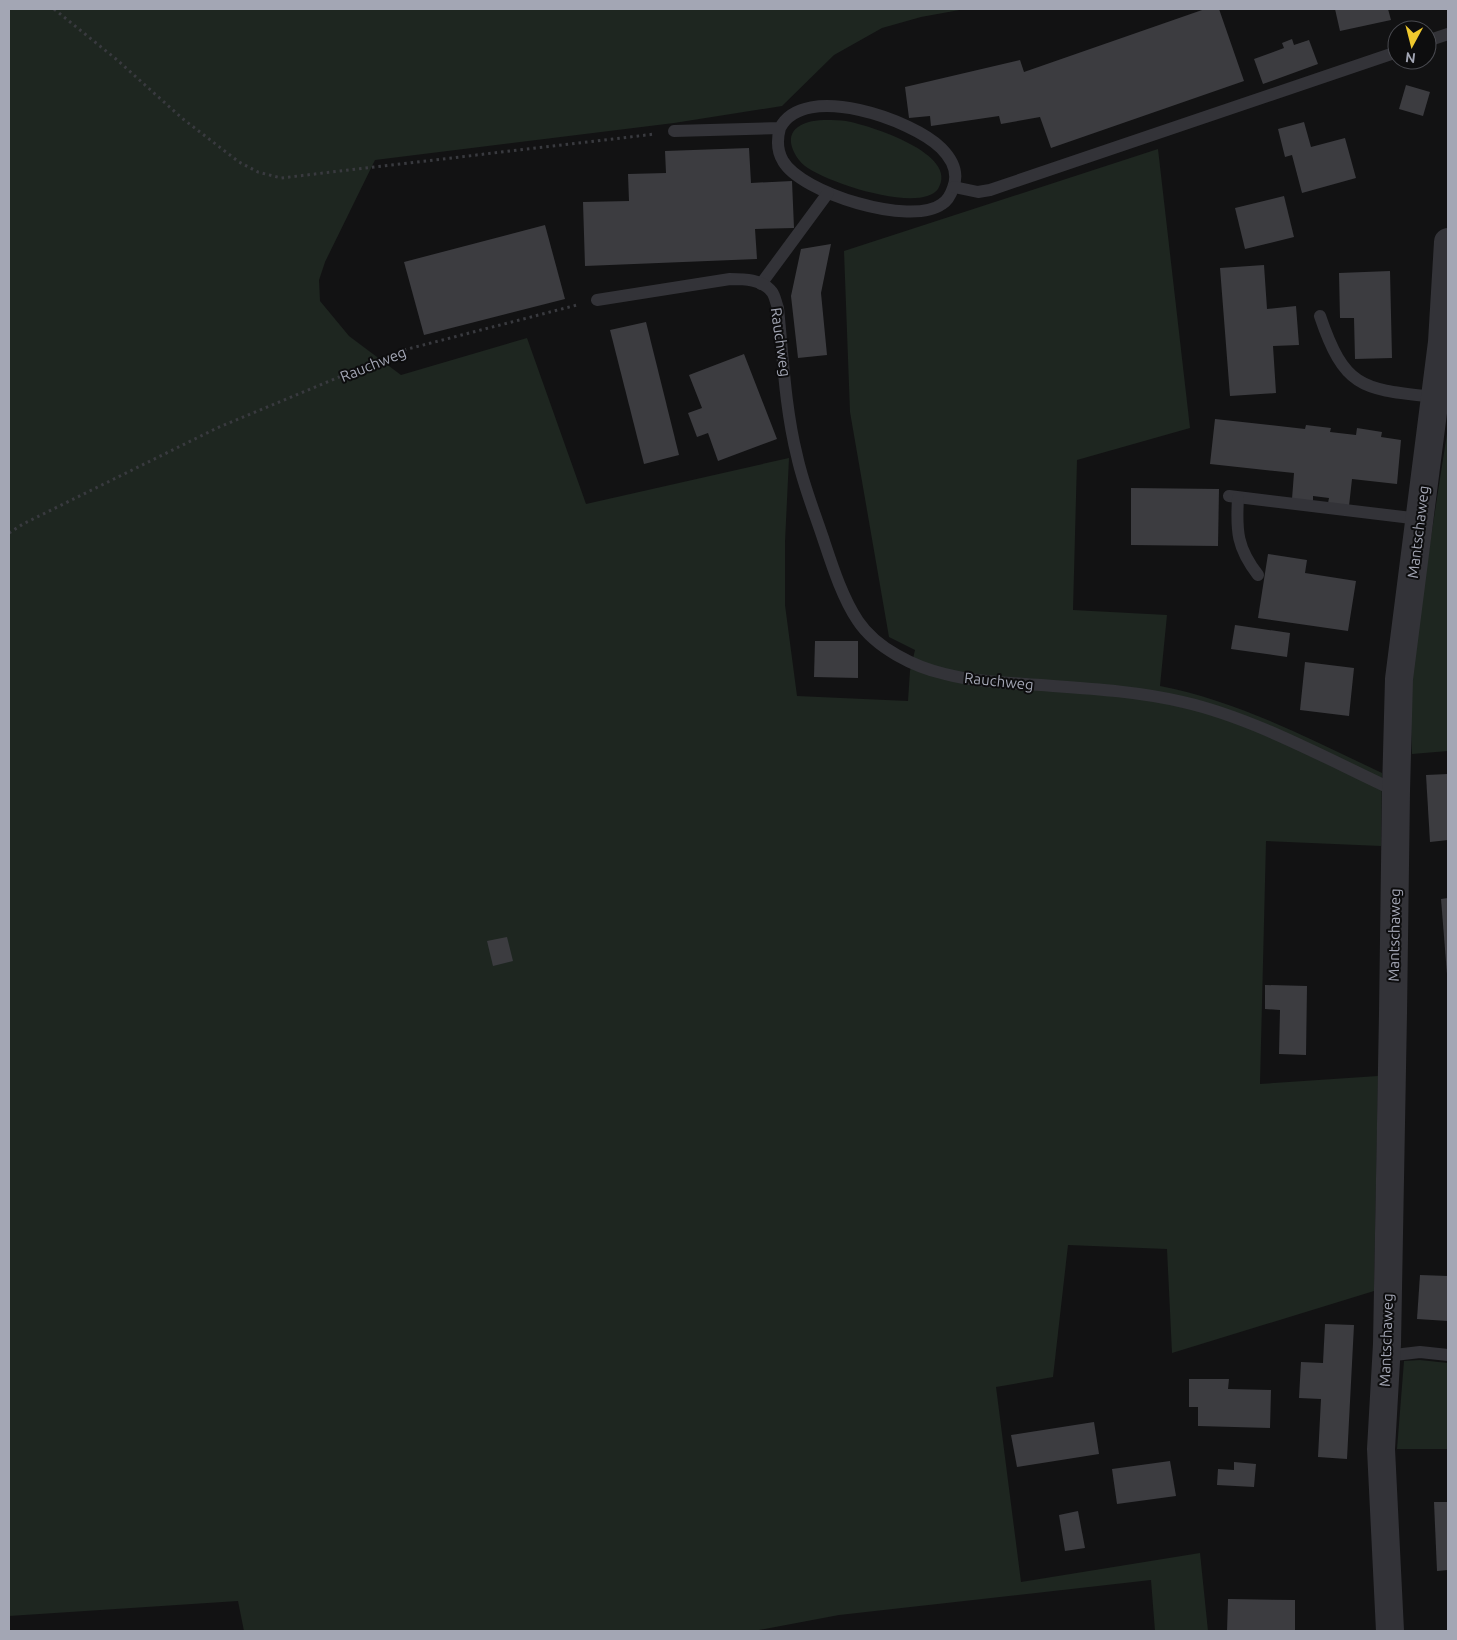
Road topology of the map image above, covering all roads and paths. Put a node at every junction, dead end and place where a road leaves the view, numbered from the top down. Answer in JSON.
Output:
{"nodes":[{"id":1,"x":54,"y":9,"type":"edge"},
{"id":2,"x":1387,"y":55,"type":"edge"},
{"id":3,"x":780,"y":128,"type":"junction"},
{"id":4,"x":674,"y":131,"type":"joint"},
{"id":5,"x":954,"y":187,"type":"junction"},
{"id":6,"x":828,"y":193,"type":"junction"},
{"id":7,"x":1448,"y":242,"type":"edge"},
{"id":8,"x":761,"y":284,"type":"junction"},
{"id":9,"x":597,"y":300,"type":"joint"},
{"id":10,"x":1320,"y":316,"type":"dead end"},
{"id":11,"x":1435,"y":397,"type":"junction"},
{"id":12,"x":1420,"y":519,"type":"junction"},
{"id":13,"x":9,"y":533,"type":"edge"},
{"id":14,"x":1258,"y":575,"type":"dead end"},
{"id":15,"x":1396,"y":791,"type":"junction"},
{"id":16,"x":1448,"y":1355,"type":"edge"},
{"id":17,"x":1386,"y":1356,"type":"junction"},
{"id":18,"x":1390,"y":1631,"type":"edge"}],
"edges":[{"from":1,"to":4,"type":"path"},
{"from":2,"to":5,"type":"lane"},
{"from":3,"to":4,"type":"lane"},
{"from":3,"to":5,"type":"lane"},
{"from":3,"to":6,"type":"lane"},
{"from":5,"to":6,"type":"lane"},
{"from":6,"to":8,"type":"lane"},
{"from":7,"to":11,"type":"street","name":"Mantschaweg"},
{"from":8,"to":9,"type":"lane"},
{"from":8,"to":15,"type":"lane","name":"Rauchweg"},
{"from":9,"to":13,"type":"path","name":"Rauchweg"},
{"from":10,"to":11,"type":"lane"},
{"from":11,"to":12,"type":"street","name":"Mantschaweg"},
{"from":12,"to":14,"type":"lane"},
{"from":12,"to":15,"type":"street","name":"Mantschaweg"},
{"from":15,"to":17,"type":"street","name":"Mantschaweg"},
{"from":16,"to":17,"type":"lane"},
{"from":17,"to":18,"type":"street","name":"Mantschaweg"}]}
